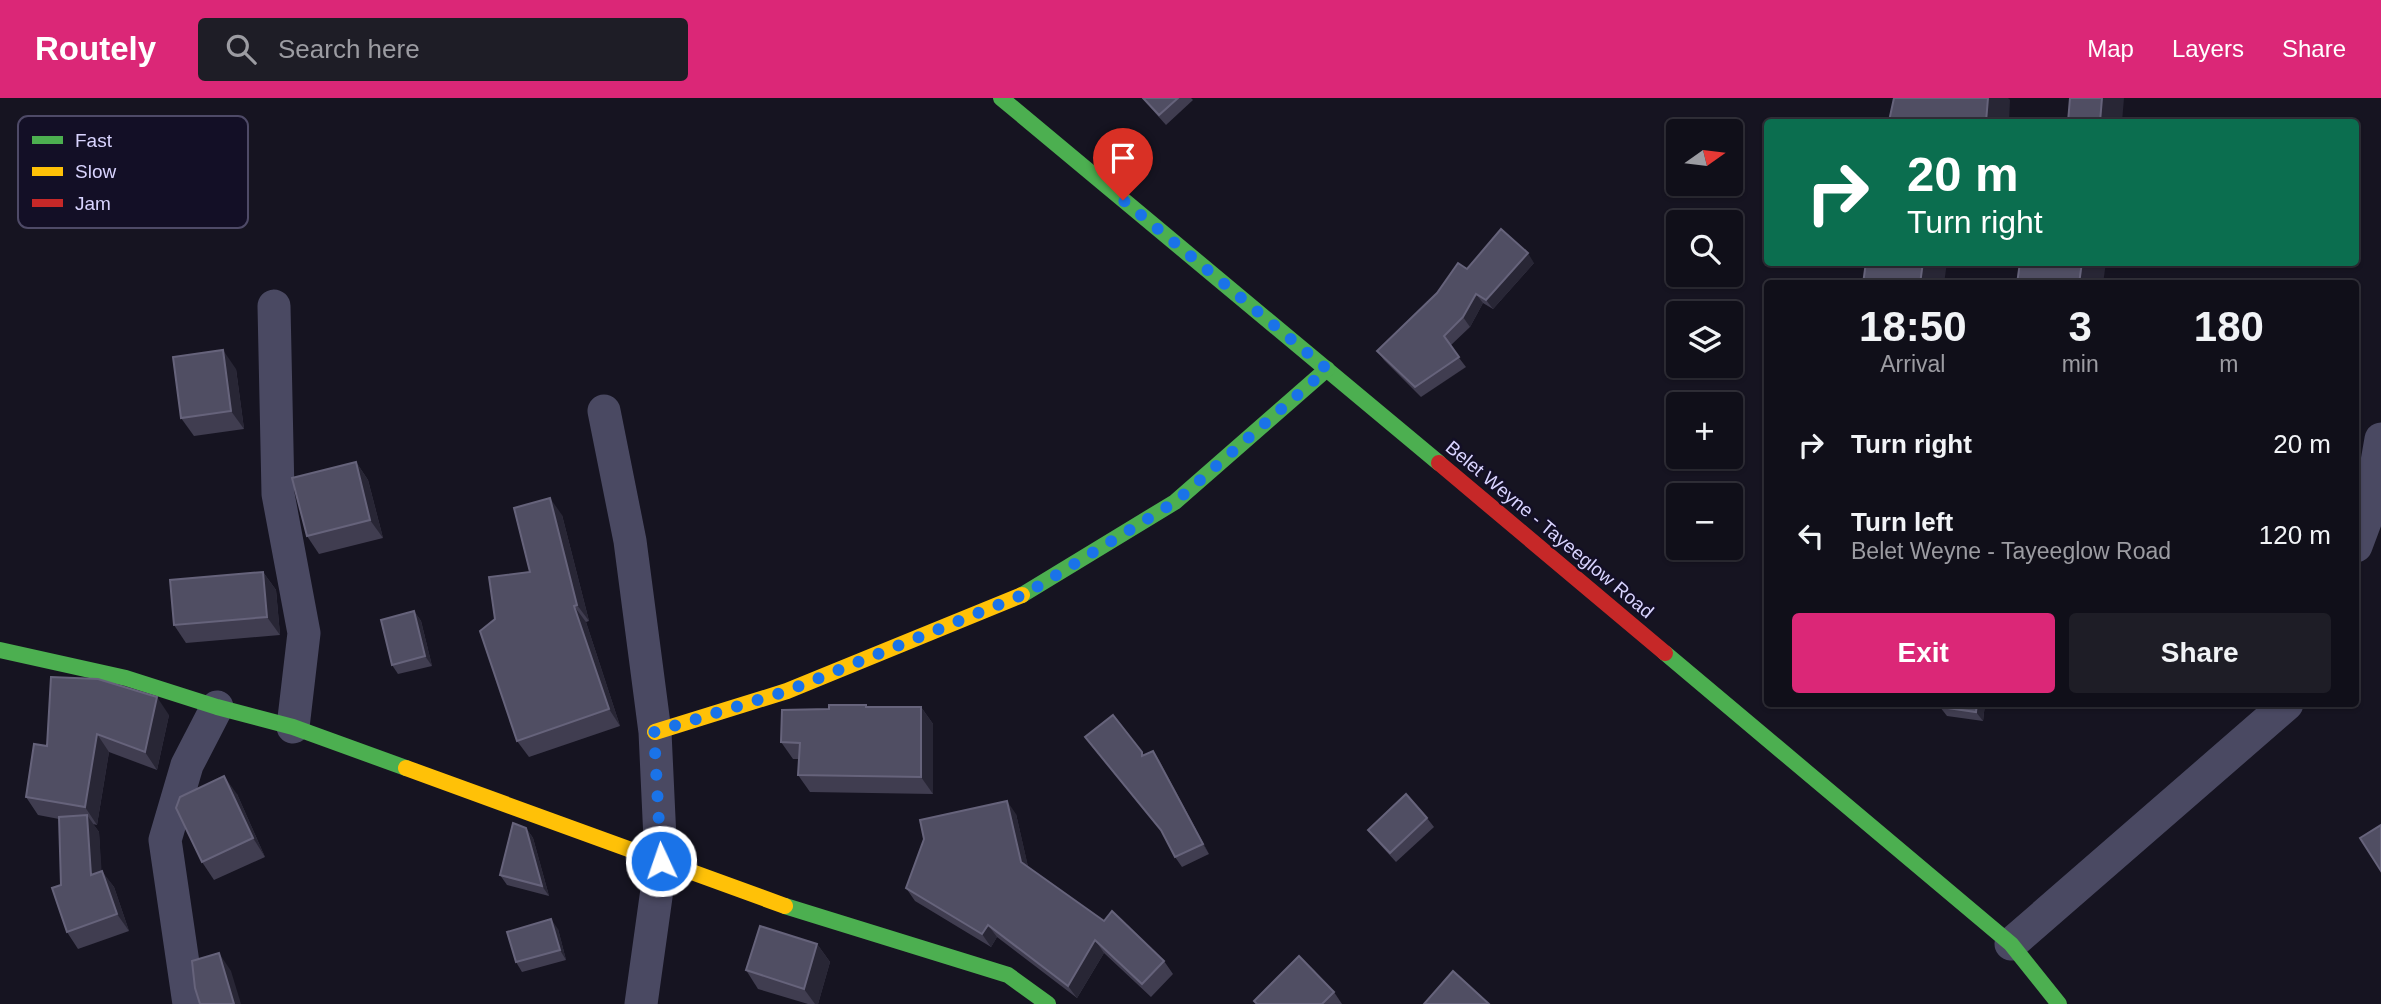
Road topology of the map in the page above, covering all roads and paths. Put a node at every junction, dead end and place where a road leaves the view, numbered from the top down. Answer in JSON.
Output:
{"nodes":[{"id":1,"x":1001,"y":98,"type":"edge"},
{"id":2,"x":274,"y":306,"type":"dead end"},
{"id":3,"x":1327,"y":369,"type":"junction"},
{"id":4,"x":604,"y":411,"type":"dead end"},
{"id":5,"x":2381,"y":439,"type":"edge"},
{"id":6,"x":2375,"y":515,"type":"edge"},
{"id":7,"x":2359,"y":541,"type":"edge"},
{"id":8,"x":0,"y":650,"type":"edge"},
{"id":9,"x":2284,"y":707,"type":"edge"},
{"id":10,"x":217,"y":708,"type":"junction"},
{"id":11,"x":293,"y":727,"type":"junction"},
{"id":12,"x":654,"y":732,"type":"junction"},
{"id":13,"x":661,"y":861,"type":"junction"},
{"id":14,"x":2011,"y":944,"type":"junction"},
{"id":15,"x":190,"y":1004,"type":"edge"},
{"id":16,"x":640,"y":1004,"type":"edge"},
{"id":17,"x":1048,"y":1004,"type":"edge"},
{"id":18,"x":2059,"y":1004,"type":"edge"}],
"edges":[{"from":1,"to":3,"type":"street","name":"Belet Weyne - Tayeeglow Road"},
{"from":2,"to":11,"type":"street"},
{"from":3,"to":12,"type":"street"},
{"from":3,"to":14,"type":"street","name":"Belet Weyne - Tayeeglow Road"},
{"from":4,"to":12,"type":"street"},
{"from":5,"to":6,"type":"street"},
{"from":6,"to":7,"type":"street"},
{"from":8,"to":10,"type":"street"},
{"from":9,"to":14,"type":"street"},
{"from":10,"to":11,"type":"street"},
{"from":10,"to":15,"type":"street"},
{"from":11,"to":13,"type":"street"},
{"from":12,"to":13,"type":"street"},
{"from":13,"to":16,"type":"street"},
{"from":13,"to":17,"type":"street"},
{"from":14,"to":18,"type":"street","name":"Belet Weyne - Tayeeglow Road"}]}
